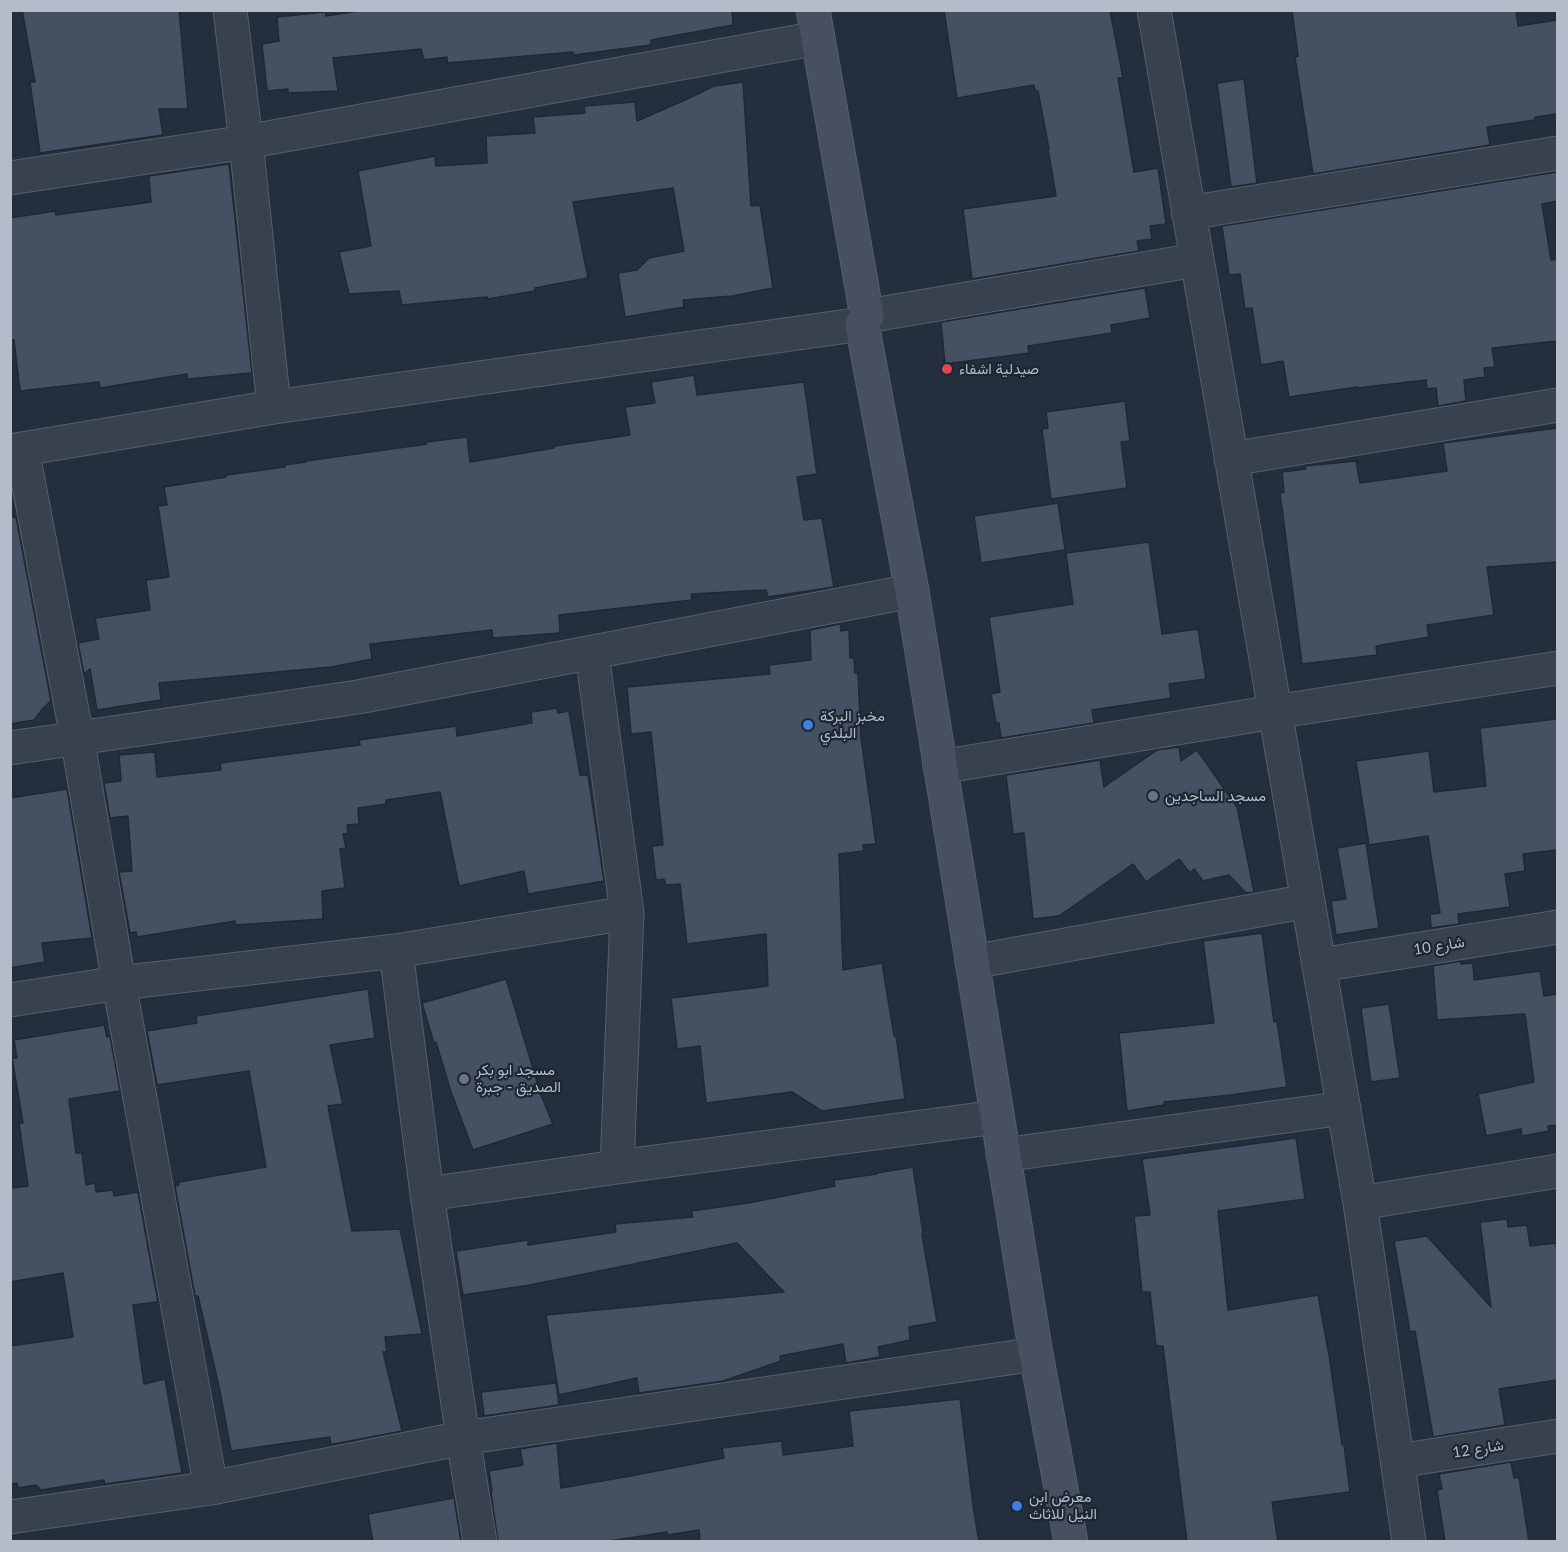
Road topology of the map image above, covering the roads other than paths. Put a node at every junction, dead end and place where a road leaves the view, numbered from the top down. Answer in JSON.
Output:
{"nodes":[{"id":1,"x":230,"y":10,"type":"edge"},
{"id":2,"x":1154,"y":10,"type":"edge"},
{"id":3,"x":816,"y":24,"type":"edge"},
{"id":4,"x":246,"y":142,"type":"junction"},
{"id":5,"x":1557,"y":153,"type":"edge"},
{"id":6,"x":10,"y":178,"type":"edge"},
{"id":7,"x":1188,"y":213,"type":"junction"},
{"id":8,"x":1196,"y":260,"type":"junction"},
{"id":9,"x":865,"y":320,"type":"junction"},
{"id":10,"x":1557,"y":405,"type":"edge"},
{"id":11,"x":274,"y":406,"type":"junction"},
{"id":12,"x":16,"y":450,"type":"edge"},
{"id":13,"x":1231,"y":459,"type":"junction"},
{"id":14,"x":912,"y":591,"type":"junction"},
{"id":15,"x":592,"y":653,"type":"junction"},
{"id":16,"x":1557,"y":668,"type":"edge"},
{"id":17,"x":1274,"y":712,"type":"junction"},
{"id":18,"x":77,"y":737,"type":"junction"},
{"id":19,"x":10,"y":748,"type":"edge"},
{"id":20,"x":940,"y":767,"type":"junction"},
{"id":21,"x":1308,"y":901,"type":"junction"},
{"id":22,"x":627,"y":913,"type":"junction"},
{"id":23,"x":1557,"y":927,"type":"edge"},
{"id":24,"x":396,"y":951,"type":"junction"},
{"id":25,"x":972,"y":962,"type":"junction"},
{"id":26,"x":1320,"y":965,"type":"junction"},
{"id":27,"x":119,"y":983,"type":"junction"},
{"id":28,"x":10,"y":1000,"type":"edge"},
{"id":29,"x":1344,"y":1108,"type":"junction"},
{"id":30,"x":997,"y":1117,"type":"junction"},
{"id":31,"x":1003,"y":1155,"type":"junction"},
{"id":32,"x":617,"y":1167,"type":"junction"},
{"id":33,"x":1557,"y":1171,"type":"edge"},
{"id":34,"x":427,"y":1194,"type":"junction"},
{"id":35,"x":1360,"y":1203,"type":"junction"},
{"id":36,"x":1036,"y":1354,"type":"junction"},
{"id":37,"x":1557,"y":1436,"type":"edge"},
{"id":38,"x":463,"y":1438,"type":"junction"},
{"id":39,"x":1398,"y":1461,"type":"junction"},
{"id":40,"x":210,"y":1488,"type":"junction"},
{"id":41,"x":10,"y":1517,"type":"edge"},
{"id":42,"x":480,"y":1542,"type":"edge"},
{"id":43,"x":1071,"y":1542,"type":"edge"},
{"id":44,"x":1409,"y":1542,"type":"edge"}],
"edges":[{"from":1,"to":4,"type":"street"},
{"from":2,"to":7,"type":"street"},
{"from":3,"to":4,"type":"street"},
{"from":3,"to":9,"type":"street"},
{"from":4,"to":6,"type":"street"},
{"from":4,"to":11,"type":"street"},
{"from":5,"to":7,"type":"street"},
{"from":7,"to":8,"type":"street"},
{"from":8,"to":9,"type":"street"},
{"from":8,"to":13,"type":"street"},
{"from":9,"to":11,"type":"street"},
{"from":9,"to":14,"type":"street"},
{"from":10,"to":13,"type":"street"},
{"from":11,"to":12,"type":"street"},
{"from":12,"to":18,"type":"street"},
{"from":13,"to":17,"type":"street"},
{"from":14,"to":15,"type":"street"},
{"from":14,"to":20,"type":"street"},
{"from":15,"to":18,"type":"street"},
{"from":15,"to":22,"type":"street"},
{"from":16,"to":17,"type":"street"},
{"from":17,"to":20,"type":"street"},
{"from":17,"to":21,"type":"street"},
{"from":18,"to":19,"type":"street"},
{"from":18,"to":27,"type":"street"},
{"from":20,"to":25,"type":"street"},
{"from":21,"to":25,"type":"street"},
{"from":21,"to":26,"type":"street"},
{"from":22,"to":24,"type":"street"},
{"from":22,"to":32,"type":"street"},
{"from":23,"to":26,"type":"street","name":"شارع 10"},
{"from":24,"to":27,"type":"street"},
{"from":24,"to":34,"type":"street"},
{"from":25,"to":30,"type":"street"},
{"from":26,"to":29,"type":"street"},
{"from":27,"to":28,"type":"street"},
{"from":27,"to":40,"type":"street"},
{"from":29,"to":31,"type":"street"},
{"from":29,"to":35,"type":"street"},
{"from":30,"to":31,"type":"street"},
{"from":30,"to":32,"type":"street"},
{"from":31,"to":36,"type":"street"},
{"from":32,"to":34,"type":"street"},
{"from":33,"to":35,"type":"street"},
{"from":34,"to":38,"type":"street"},
{"from":35,"to":39,"type":"street"},
{"from":36,"to":38,"type":"street"},
{"from":36,"to":43,"type":"street"},
{"from":37,"to":39,"type":"street","name":"شارع 12"},
{"from":38,"to":40,"type":"street"},
{"from":38,"to":42,"type":"street"},
{"from":39,"to":44,"type":"street"},
{"from":40,"to":41,"type":"street"}]}
